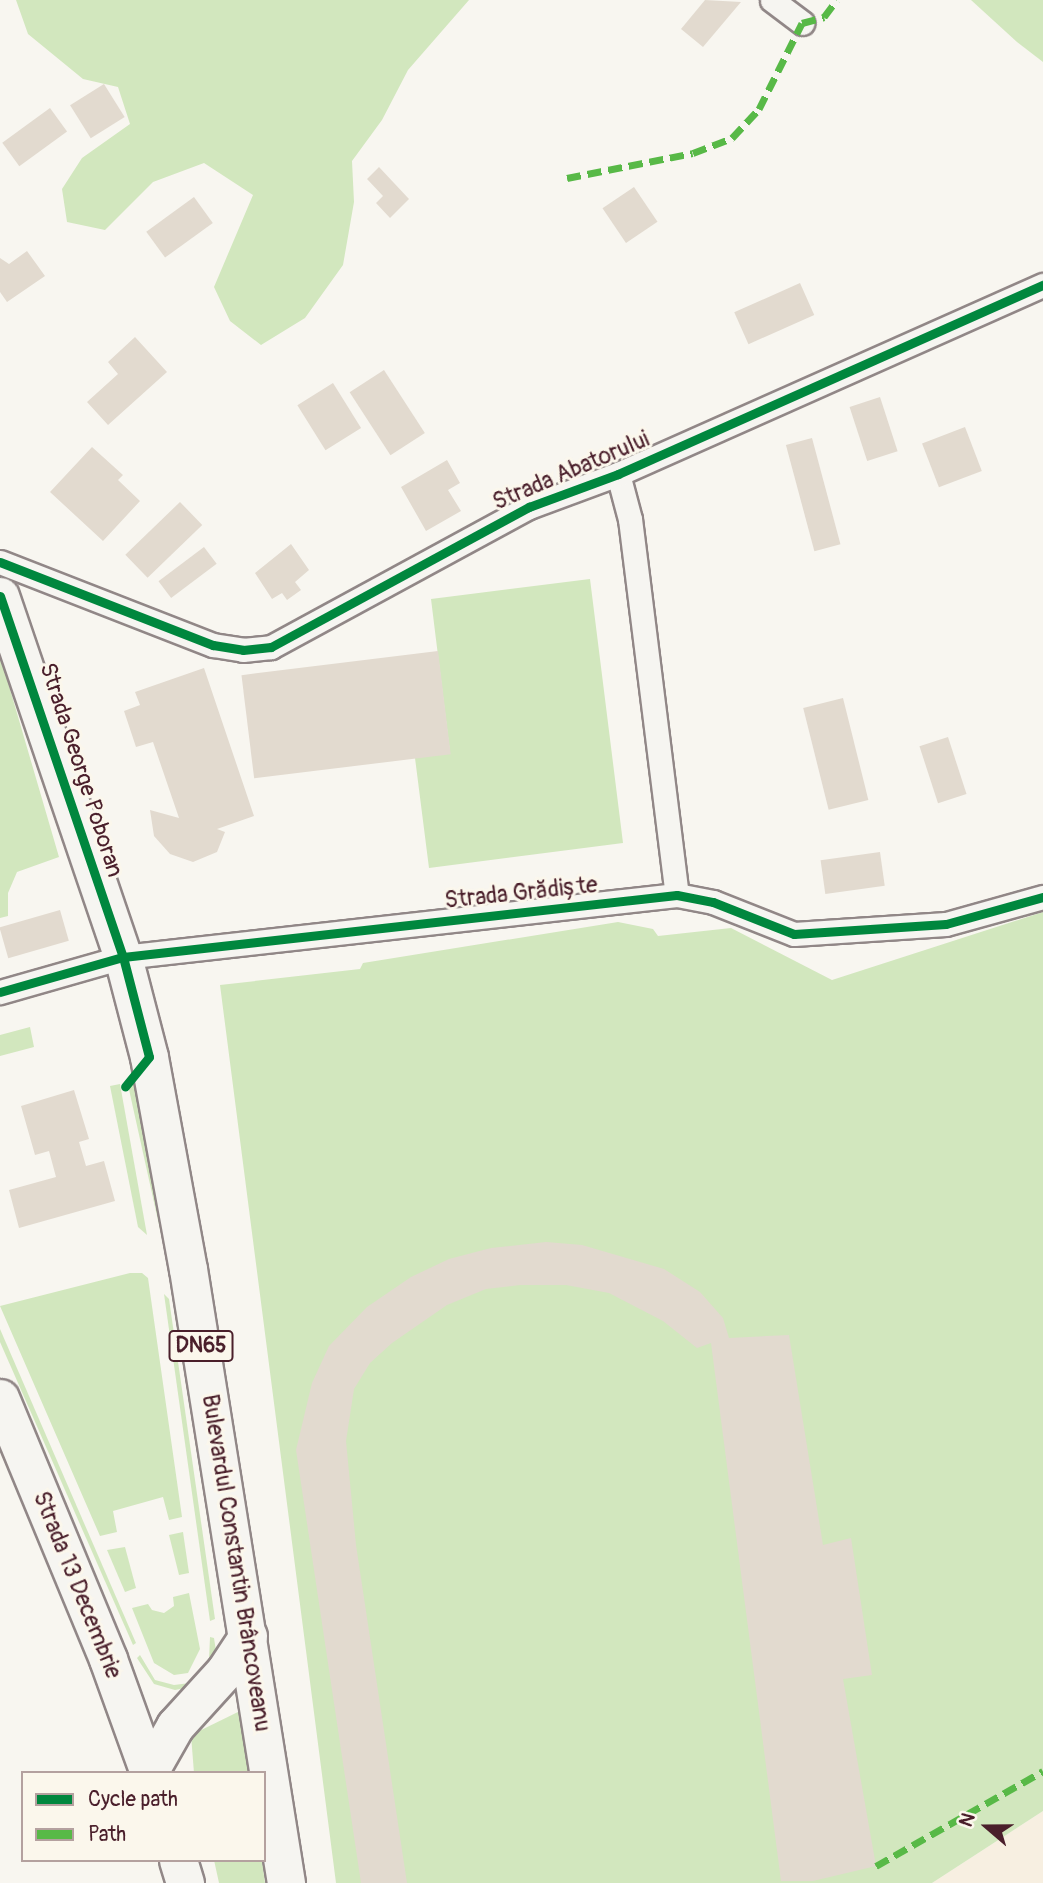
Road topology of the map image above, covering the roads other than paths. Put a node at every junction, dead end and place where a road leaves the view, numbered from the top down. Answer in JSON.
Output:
{"nodes":[{"id":1,"x":772,"y":0,"type":"edge"},
{"id":2,"x":802,"y":23,"type":"dead end"},
{"id":3,"x":1043,"y":285,"type":"edge"},
{"id":4,"x":618,"y":474,"type":"junction"},
{"id":5,"x":0,"y":562,"type":"edge"},
{"id":6,"x":0,"y":596,"type":"edge"},
{"id":7,"x":677,"y":895,"type":"junction"},
{"id":8,"x":1043,"y":897,"type":"edge"},
{"id":9,"x":122,"y":957,"type":"junction"},
{"id":10,"x":0,"y":992,"type":"edge"},
{"id":11,"x":0,"y":1398,"type":"edge"},
{"id":12,"x":248,"y":1636,"type":"junction"},
{"id":13,"x":149,"y":1771,"type":"edge"},
{"id":14,"x":150,"y":1771,"type":"edge"},
{"id":15,"x":179,"y":1862,"type":"edge"},
{"id":16,"x":185,"y":1883,"type":"edge"},
{"id":17,"x":286,"y":1883,"type":"edge"}],
"edges":[{"from":1,"to":2,"type":"street"},
{"from":3,"to":4,"type":"street","name":"Strada Abatorului"},
{"from":4,"to":5,"type":"street","name":"Strada Abatorului"},
{"from":4,"to":7,"type":"street"},
{"from":6,"to":9,"type":"main road","name":"Strada George Poboran","number":"DN65"},
{"from":7,"to":8,"type":"street","name":"Strada Grădiște"},
{"from":7,"to":9,"type":"street","name":"Strada Grădiște"},
{"from":9,"to":10,"type":"street","name":"Strada Grădiște"},
{"from":9,"to":12,"type":"main road","name":"Bulevardul Constantin Brâncoveanu","number":"DN65"},
{"from":11,"to":13,"type":"main road","name":"Strada 13 Decembrie"},
{"from":12,"to":14,"type":"main road"},
{"from":12,"to":17,"type":"main road","name":"Bulevardul Constantin Brâncoveanu","number":"DN65"},
{"from":15,"to":16,"type":"main road"}]}
